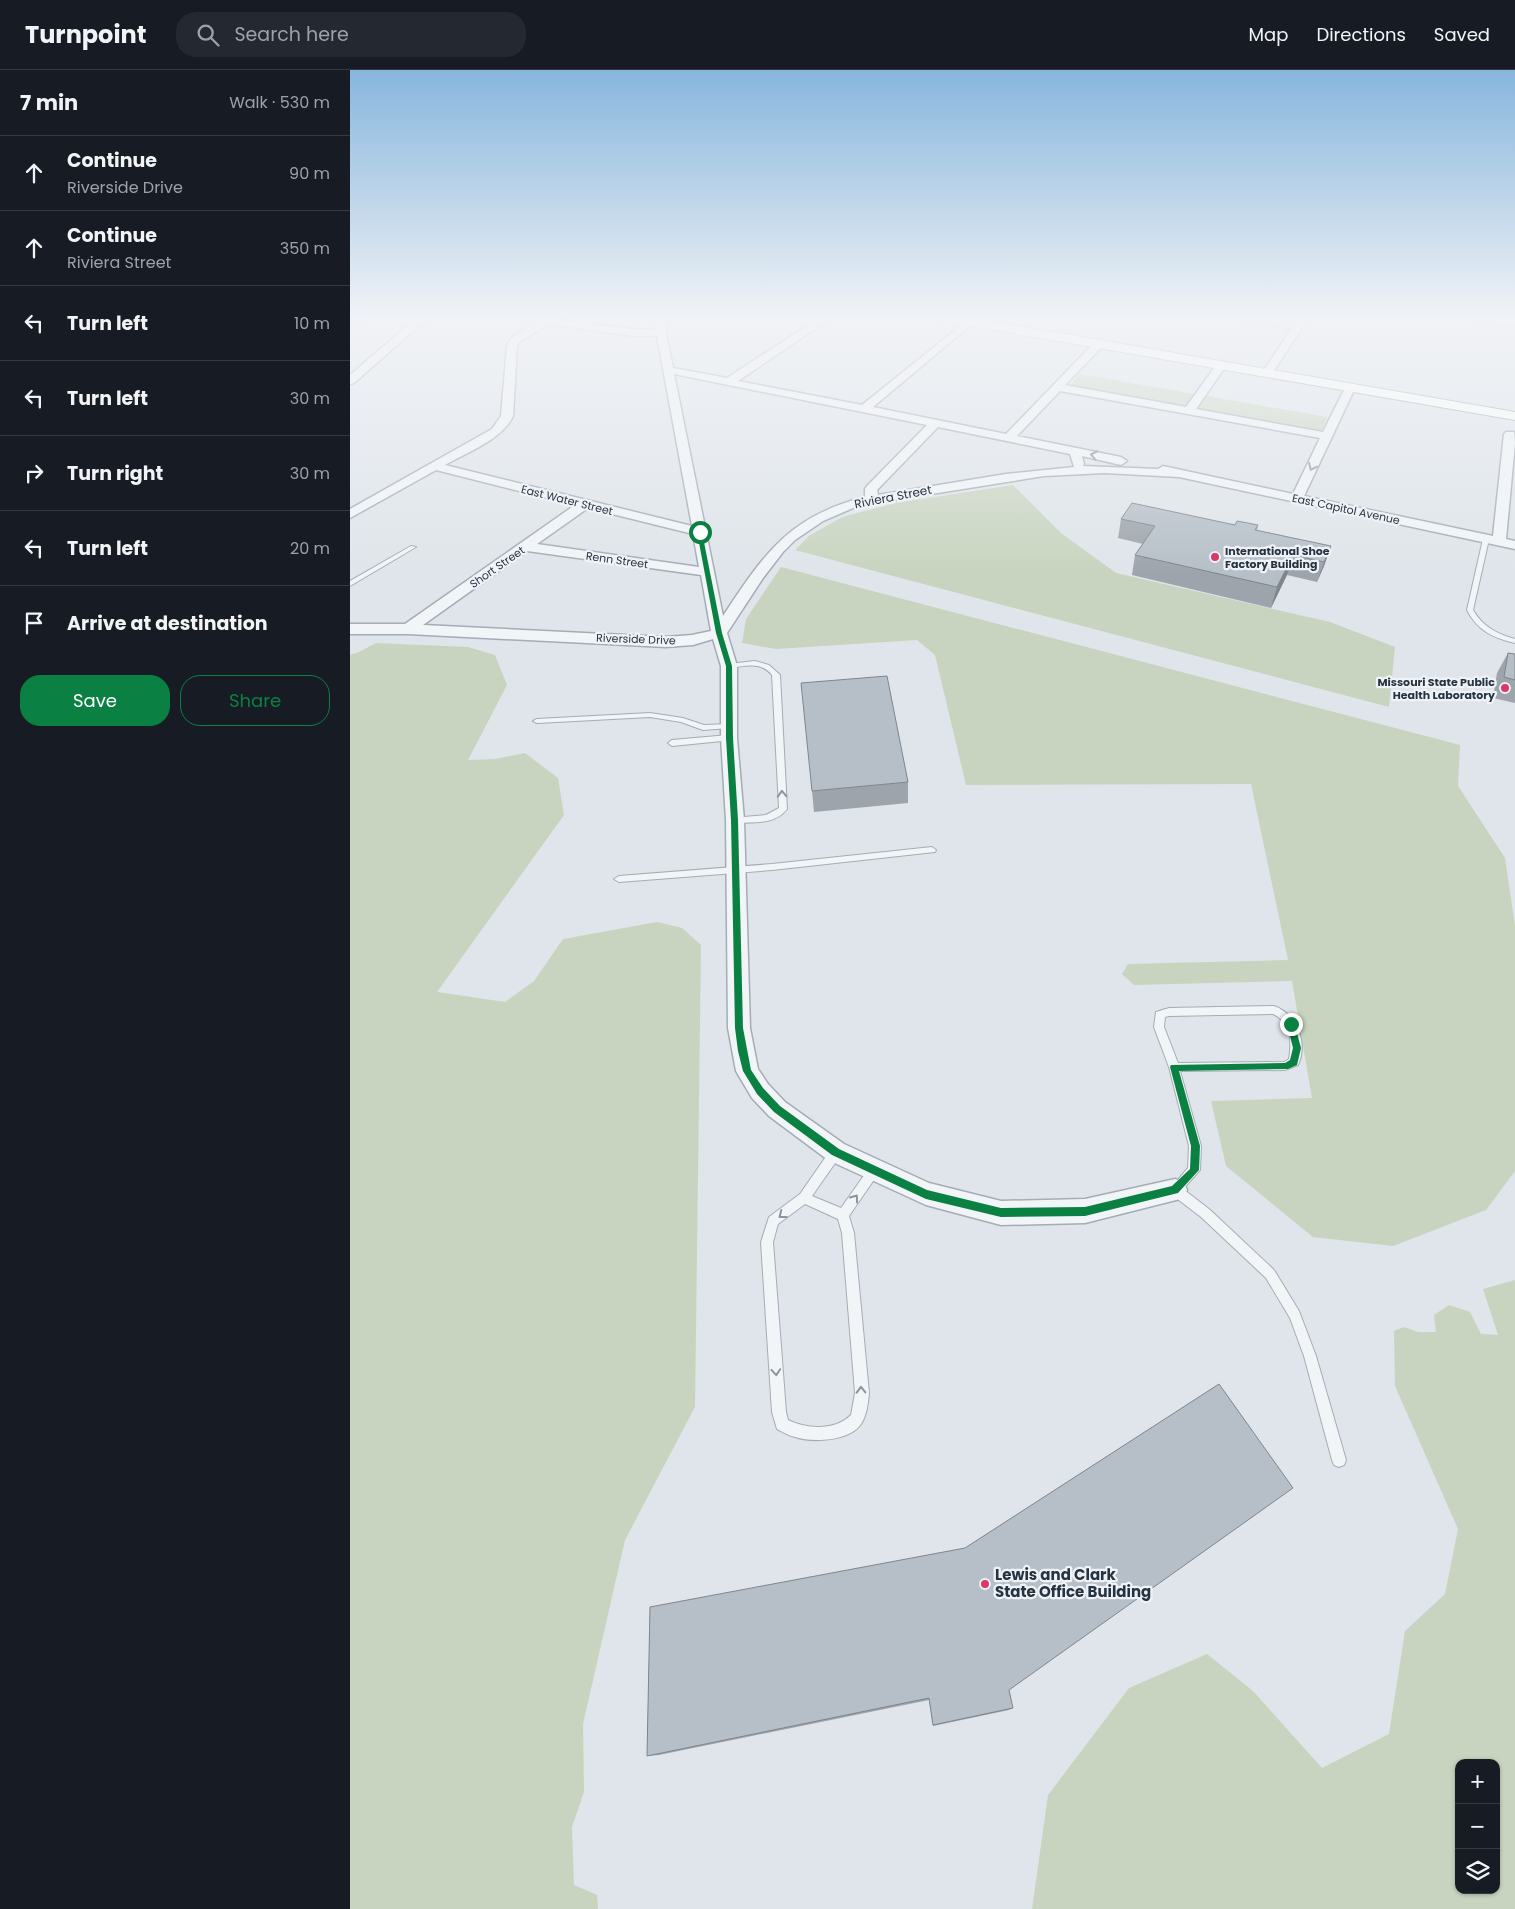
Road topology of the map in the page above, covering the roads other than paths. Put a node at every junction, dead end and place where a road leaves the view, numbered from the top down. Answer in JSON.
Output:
{"nodes":[{"id":1,"x":508,"y":402,"type":"edge"},
{"id":2,"x":674,"y":402,"type":"edge"},
{"id":3,"x":834,"y":402,"type":"edge"},
{"id":4,"x":872,"y":402,"type":"edge"},
{"id":5,"x":1043,"y":402,"type":"edge"},
{"id":6,"x":1139,"y":402,"type":"edge"},
{"id":7,"x":1196,"y":402,"type":"edge"},
{"id":8,"x":1343,"y":402,"type":"edge"},
{"id":9,"x":1431,"y":402,"type":"edge"},
{"id":10,"x":865,"y":408,"type":"junction"},
{"id":11,"x":1189,"y":411,"type":"junction"},
{"id":12,"x":1515,"y":416,"type":"edge"},
{"id":13,"x":935,"y":422,"type":"junction"},
{"id":14,"x":1510,"y":434,"type":"dead end"},
{"id":15,"x":1327,"y":436,"type":"junction"},
{"id":16,"x":1008,"y":438,"type":"junction"},
{"id":17,"x":1075,"y":451,"type":"junction"},
{"id":18,"x":434,"y":466,"type":"junction"},
{"id":19,"x":1079,"y":470,"type":"junction"},
{"id":20,"x":1176,"y":474,"type":"junction"},
{"id":21,"x":1297,"y":498,"type":"junction"},
{"id":22,"x":872,"y":499,"type":"junction"},
{"id":23,"x":585,"y":504,"type":"junction"},
{"id":24,"x":350,"y":514,"type":"edge"},
{"id":25,"x":700,"y":532,"type":"junction"},
{"id":26,"x":1486,"y":539,"type":"junction"},
{"id":27,"x":1499,"y":542,"type":"junction"},
{"id":28,"x":1515,"y":545,"type":"edge"},
{"id":29,"x":527,"y":546,"type":"junction"},
{"id":30,"x":413,"y":547,"type":"dead end"},
{"id":31,"x":708,"y":572,"type":"junction"},
{"id":32,"x":350,"y":584,"type":"edge"},
{"id":33,"x":350,"y":629,"type":"edge"},
{"id":34,"x":408,"y":629,"type":"junction"},
{"id":35,"x":719,"y":633,"type":"junction"},
{"id":36,"x":1515,"y":641,"type":"edge"},
{"id":37,"x":729,"y":666,"type":"junction"},
{"id":38,"x":537,"y":721,"type":"dead end"},
{"id":39,"x":729,"y":732,"type":"junction"},
{"id":40,"x":672,"y":744,"type":"dead end"},
{"id":41,"x":735,"y":820,"type":"junction"},
{"id":42,"x":932,"y":850,"type":"dead end"},
{"id":43,"x":735,"y":870,"type":"junction"},
{"id":44,"x":619,"y":879,"type":"dead end"},
{"id":45,"x":1174,"y":1067,"type":"junction"},
{"id":46,"x":836,"y":1152,"type":"junction"},
{"id":47,"x":874,"y":1171,"type":"junction"},
{"id":48,"x":1175,"y":1190,"type":"junction"},
{"id":49,"x":804,"y":1198,"type":"junction"},
{"id":50,"x":843,"y":1214,"type":"junction"},
{"id":51,"x":1339,"y":1460,"type":"dead end"}],
"edges":[{"from":1,"to":18,"type":"street"},
{"from":2,"to":25,"type":"street"},
{"from":3,"to":10,"type":"street","name":"East Capitol Avenue"},
{"from":4,"to":10,"type":"street"},
{"from":5,"to":16,"type":"street"},
{"from":6,"to":11,"type":"street"},
{"from":7,"to":11,"type":"street"},
{"from":8,"to":15,"type":"street"},
{"from":9,"to":12,"type":"main road"},
{"from":10,"to":13,"type":"street","name":"East Capitol Avenue"},
{"from":11,"to":15,"type":"street"},
{"from":13,"to":16,"type":"street","name":"East Capitol Avenue"},
{"from":13,"to":22,"type":"street"},
{"from":14,"to":27,"type":"street"},
{"from":15,"to":21,"type":"street","one_way":true},
{"from":16,"to":17,"type":"street","name":"East Capitol Avenue"},
{"from":17,"to":19,"type":"street"},
{"from":20,"to":17,"type":"street","name":"East Capitol Avenue","one_way":true},
{"from":18,"to":23,"type":"street","name":"East Water Street"},
{"from":18,"to":24,"type":"street"},
{"from":19,"to":20,"type":"street","name":"East Capitol Avenue"},
{"from":19,"to":22,"type":"street","name":"Riviera Street"},
{"from":20,"to":21,"type":"street","name":"East Capitol Avenue"},
{"from":21,"to":26,"type":"street","name":"East Capitol Avenue"},
{"from":22,"to":35,"type":"street","name":"Riviera Street"},
{"from":23,"to":25,"type":"street","name":"East Water Street"},
{"from":23,"to":29,"type":"street","name":"Short Street"},
{"from":25,"to":31,"type":"street"},
{"from":26,"to":27,"type":"street","name":"East Capitol Avenue"},
{"from":26,"to":36,"type":"lane"},
{"from":27,"to":28,"type":"street","name":"East Capitol Avenue"},
{"from":29,"to":31,"type":"street","name":"Renn Street"},
{"from":29,"to":34,"type":"street","name":"Short Street"},
{"from":30,"to":32,"type":"lane"},
{"from":31,"to":35,"type":"street"},
{"from":33,"to":34,"type":"street","name":"Riverside Drive"},
{"from":34,"to":35,"type":"street","name":"Riverside Drive"},
{"from":35,"to":37,"type":"street"},
{"from":37,"to":39,"type":"street"},
{"from":41,"to":37,"type":"lane","one_way":true},
{"from":38,"to":39,"type":"lane"},
{"from":39,"to":40,"type":"lane"},
{"from":39,"to":41,"type":"street"},
{"from":41,"to":43,"type":"street"},
{"from":42,"to":43,"type":"lane"},
{"from":43,"to":44,"type":"lane"},
{"from":43,"to":46,"type":"street"},
{"from":45,"to":45,"type":"lane"},
{"from":45,"to":48,"type":"lane"},
{"from":46,"to":47,"type":"street"},
{"from":46,"to":49,"type":"lane"},
{"from":47,"to":48,"type":"street"},
{"from":50,"to":47,"type":"lane","one_way":true},
{"from":48,"to":51,"type":"lane"},
{"from":49,"to":50,"type":"lane"},
{"from":49,"to":50,"type":"lane","one_way":true}]}
